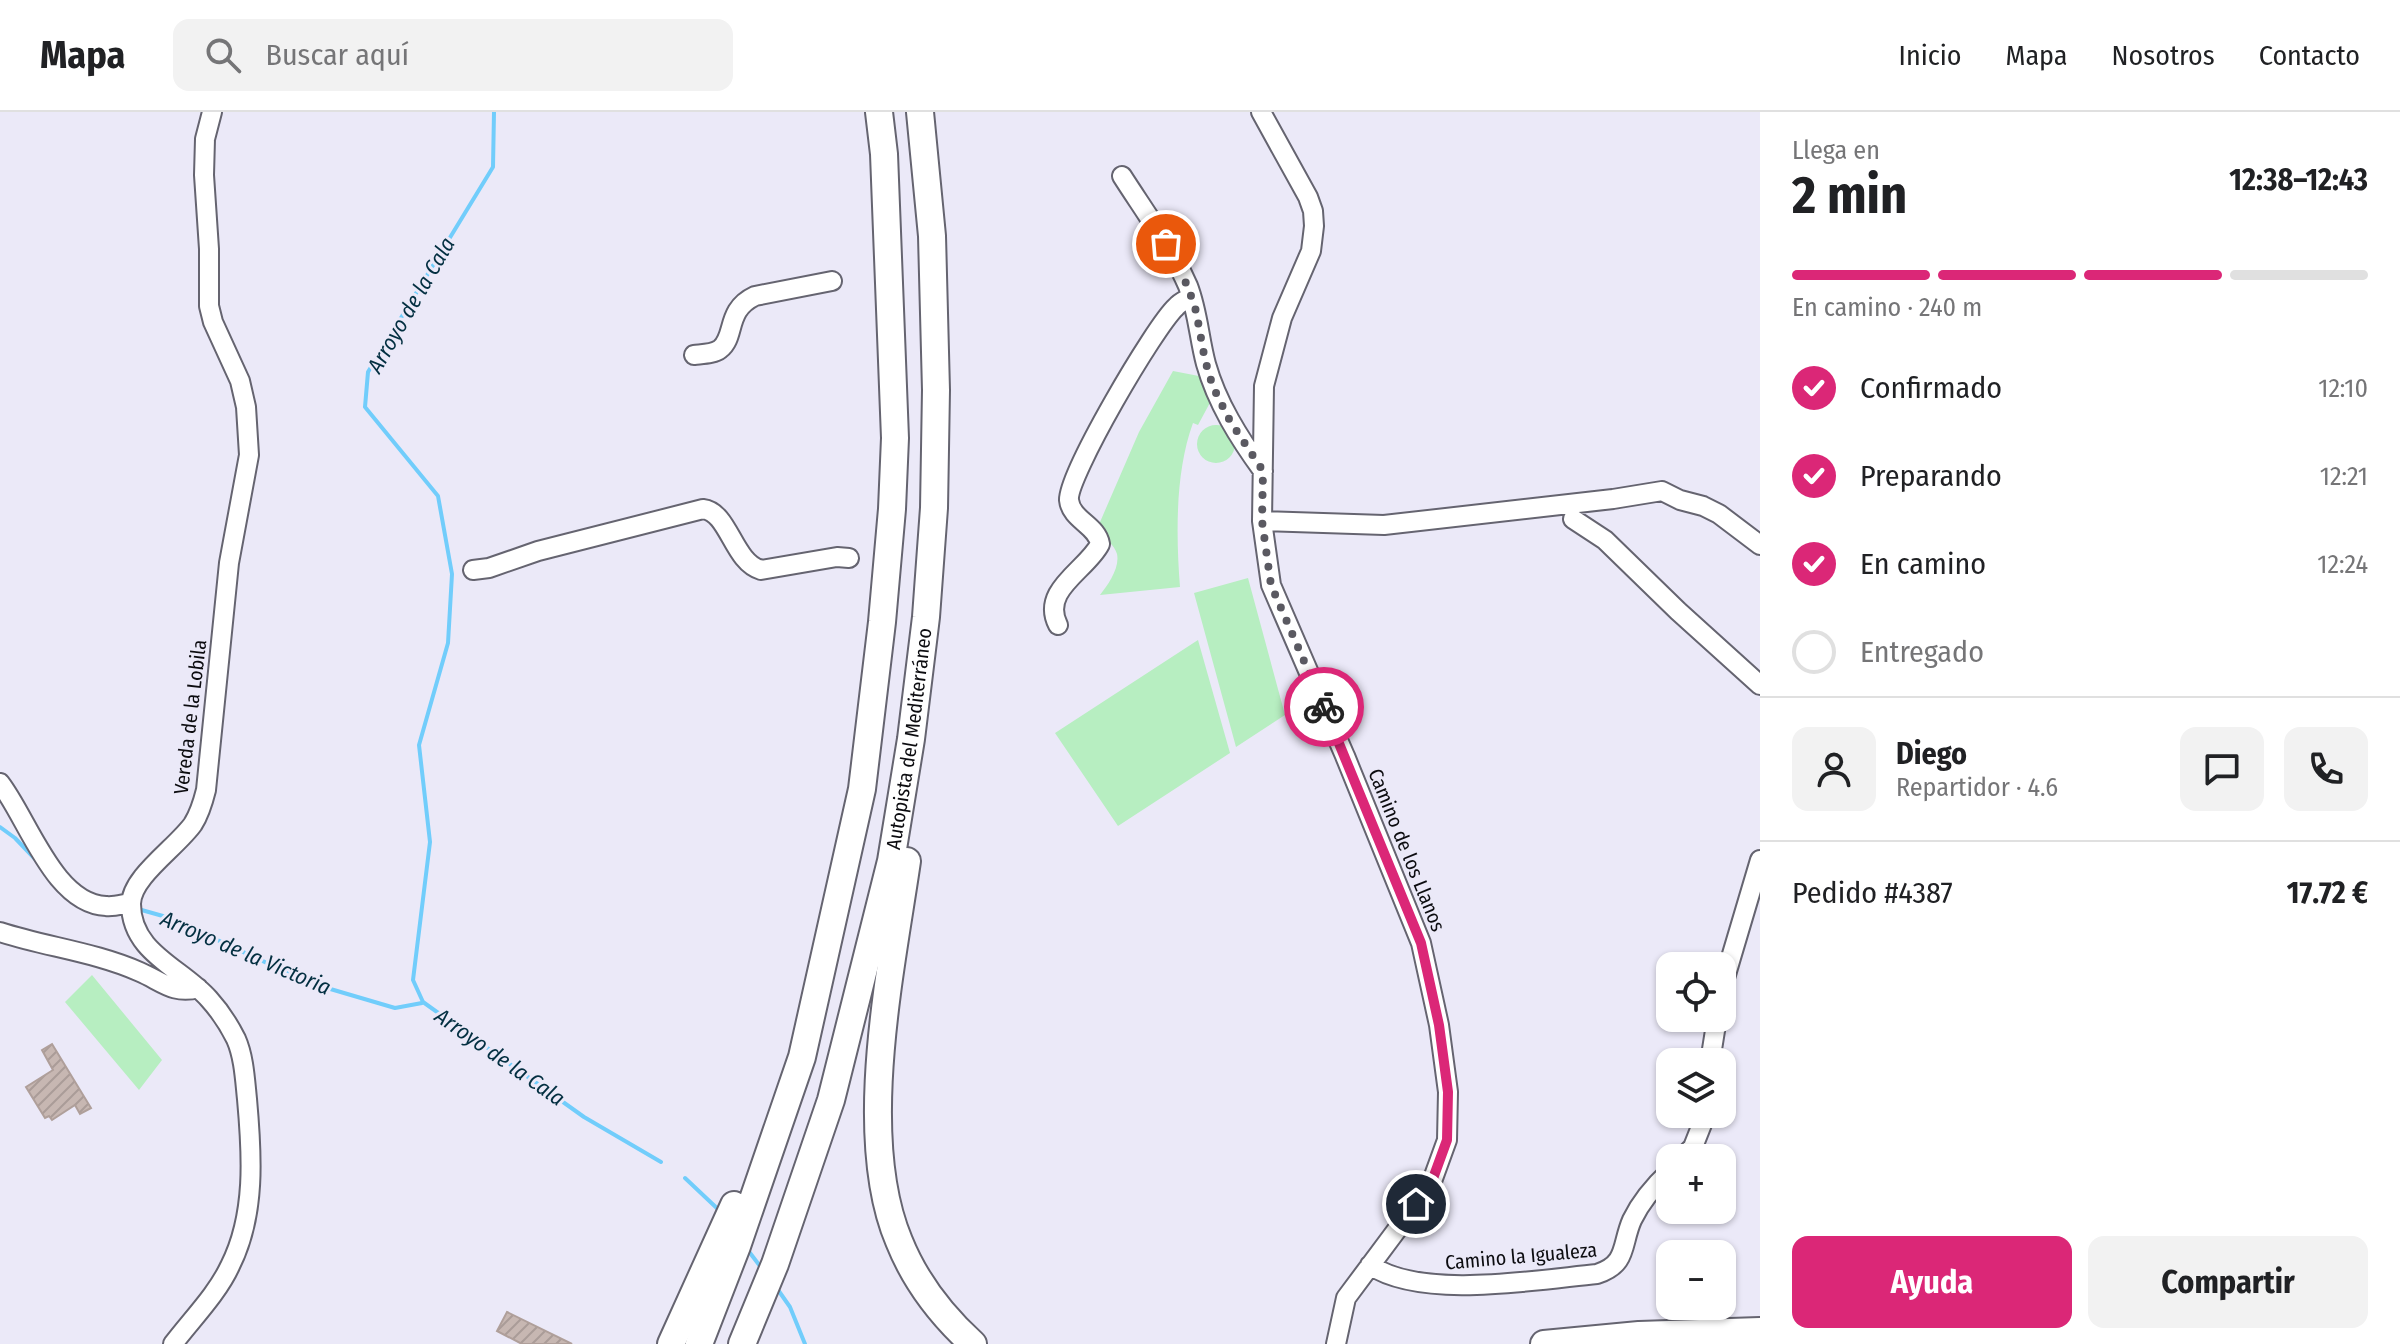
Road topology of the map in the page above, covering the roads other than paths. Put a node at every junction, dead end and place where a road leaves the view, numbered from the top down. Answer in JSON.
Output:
{"nodes":[{"id":1,"x":212,"y":112,"type":"edge"},
{"id":2,"x":879,"y":112,"type":"edge"},
{"id":3,"x":920,"y":112,"type":"edge"},
{"id":4,"x":1261,"y":112,"type":"edge"},
{"id":5,"x":1122,"y":176,"type":"dead end"},
{"id":6,"x":832,"y":281,"type":"dead end"},
{"id":7,"x":1191,"y":297,"type":"junction"},
{"id":8,"x":694,"y":355,"type":"dead end"},
{"id":9,"x":1263,"y":471,"type":"junction"},
{"id":10,"x":1573,"y":519,"type":"dead end"},
{"id":11,"x":1262,"y":521,"type":"junction"},
{"id":12,"x":1760,"y":545,"type":"edge"},
{"id":13,"x":849,"y":558,"type":"dead end"},
{"id":14,"x":473,"y":570,"type":"dead end"},
{"id":15,"x":926,"y":617,"type":"junction"},
{"id":16,"x":1058,"y":625,"type":"dead end"},
{"id":17,"x":1760,"y":685,"type":"edge"},
{"id":18,"x":0,"y":783,"type":"edge"},
{"id":19,"x":1760,"y":860,"type":"edge"},
{"id":20,"x":131,"y":903,"type":"junction"},
{"id":21,"x":0,"y":932,"type":"edge"},
{"id":22,"x":1733,"y":952,"type":"edge"},
{"id":23,"x":198,"y":988,"type":"junction"},
{"id":24,"x":768,"y":1137,"type":"junction"},
{"id":25,"x":1656,"y":1185,"type":"edge"},
{"id":26,"x":1370,"y":1265,"type":"junction"},
{"id":27,"x":1760,"y":1331,"type":"edge"},
{"id":28,"x":676,"y":1334,"type":"edge"},
{"id":29,"x":173,"y":1344,"type":"edge"},
{"id":30,"x":699,"y":1344,"type":"edge"},
{"id":31,"x":742,"y":1344,"type":"edge"},
{"id":32,"x":973,"y":1344,"type":"edge"},
{"id":33,"x":1336,"y":1344,"type":"edge"},
{"id":34,"x":1544,"y":1344,"type":"edge"}],
"edges":[{"from":1,"to":20,"type":"street","name":"Vereda de la Lobila"},
{"from":2,"to":24,"type":"highway","name":"Autopista del Mediterráneo"},
{"from":3,"to":15,"type":"highway","name":"Autopista del Mediterráneo"},
{"from":4,"to":9,"type":"street","name":"Camino de los Llanos"},
{"from":5,"to":7,"type":"street"},
{"from":6,"to":8,"type":"street"},
{"from":7,"to":9,"type":"street"},
{"from":7,"to":16,"type":"street"},
{"from":9,"to":11,"type":"street","name":"Camino de los Llanos"},
{"from":10,"to":17,"type":"street"},
{"from":11,"to":12,"type":"street"},
{"from":11,"to":26,"type":"street","name":"Camino de los Llanos"},
{"from":13,"to":14,"type":"street"},
{"from":15,"to":31,"type":"highway","name":"Autopista del Mediterráneo"},
{"from":15,"to":32,"type":"highway"},
{"from":18,"to":20,"type":"street"},
{"from":19,"to":22,"type":"street"},
{"from":20,"to":23,"type":"street"},
{"from":21,"to":23,"type":"street"},
{"from":23,"to":29,"type":"street"},
{"from":24,"to":28,"type":"highway"},
{"from":24,"to":30,"type":"highway","name":"Autopista del Mediterráneo"},
{"from":25,"to":26,"type":"street","name":"Camino la Igualeza"},
{"from":26,"to":33,"type":"street","name":"Camino de los Llanos"},
{"from":27,"to":34,"type":"highway"}]}
